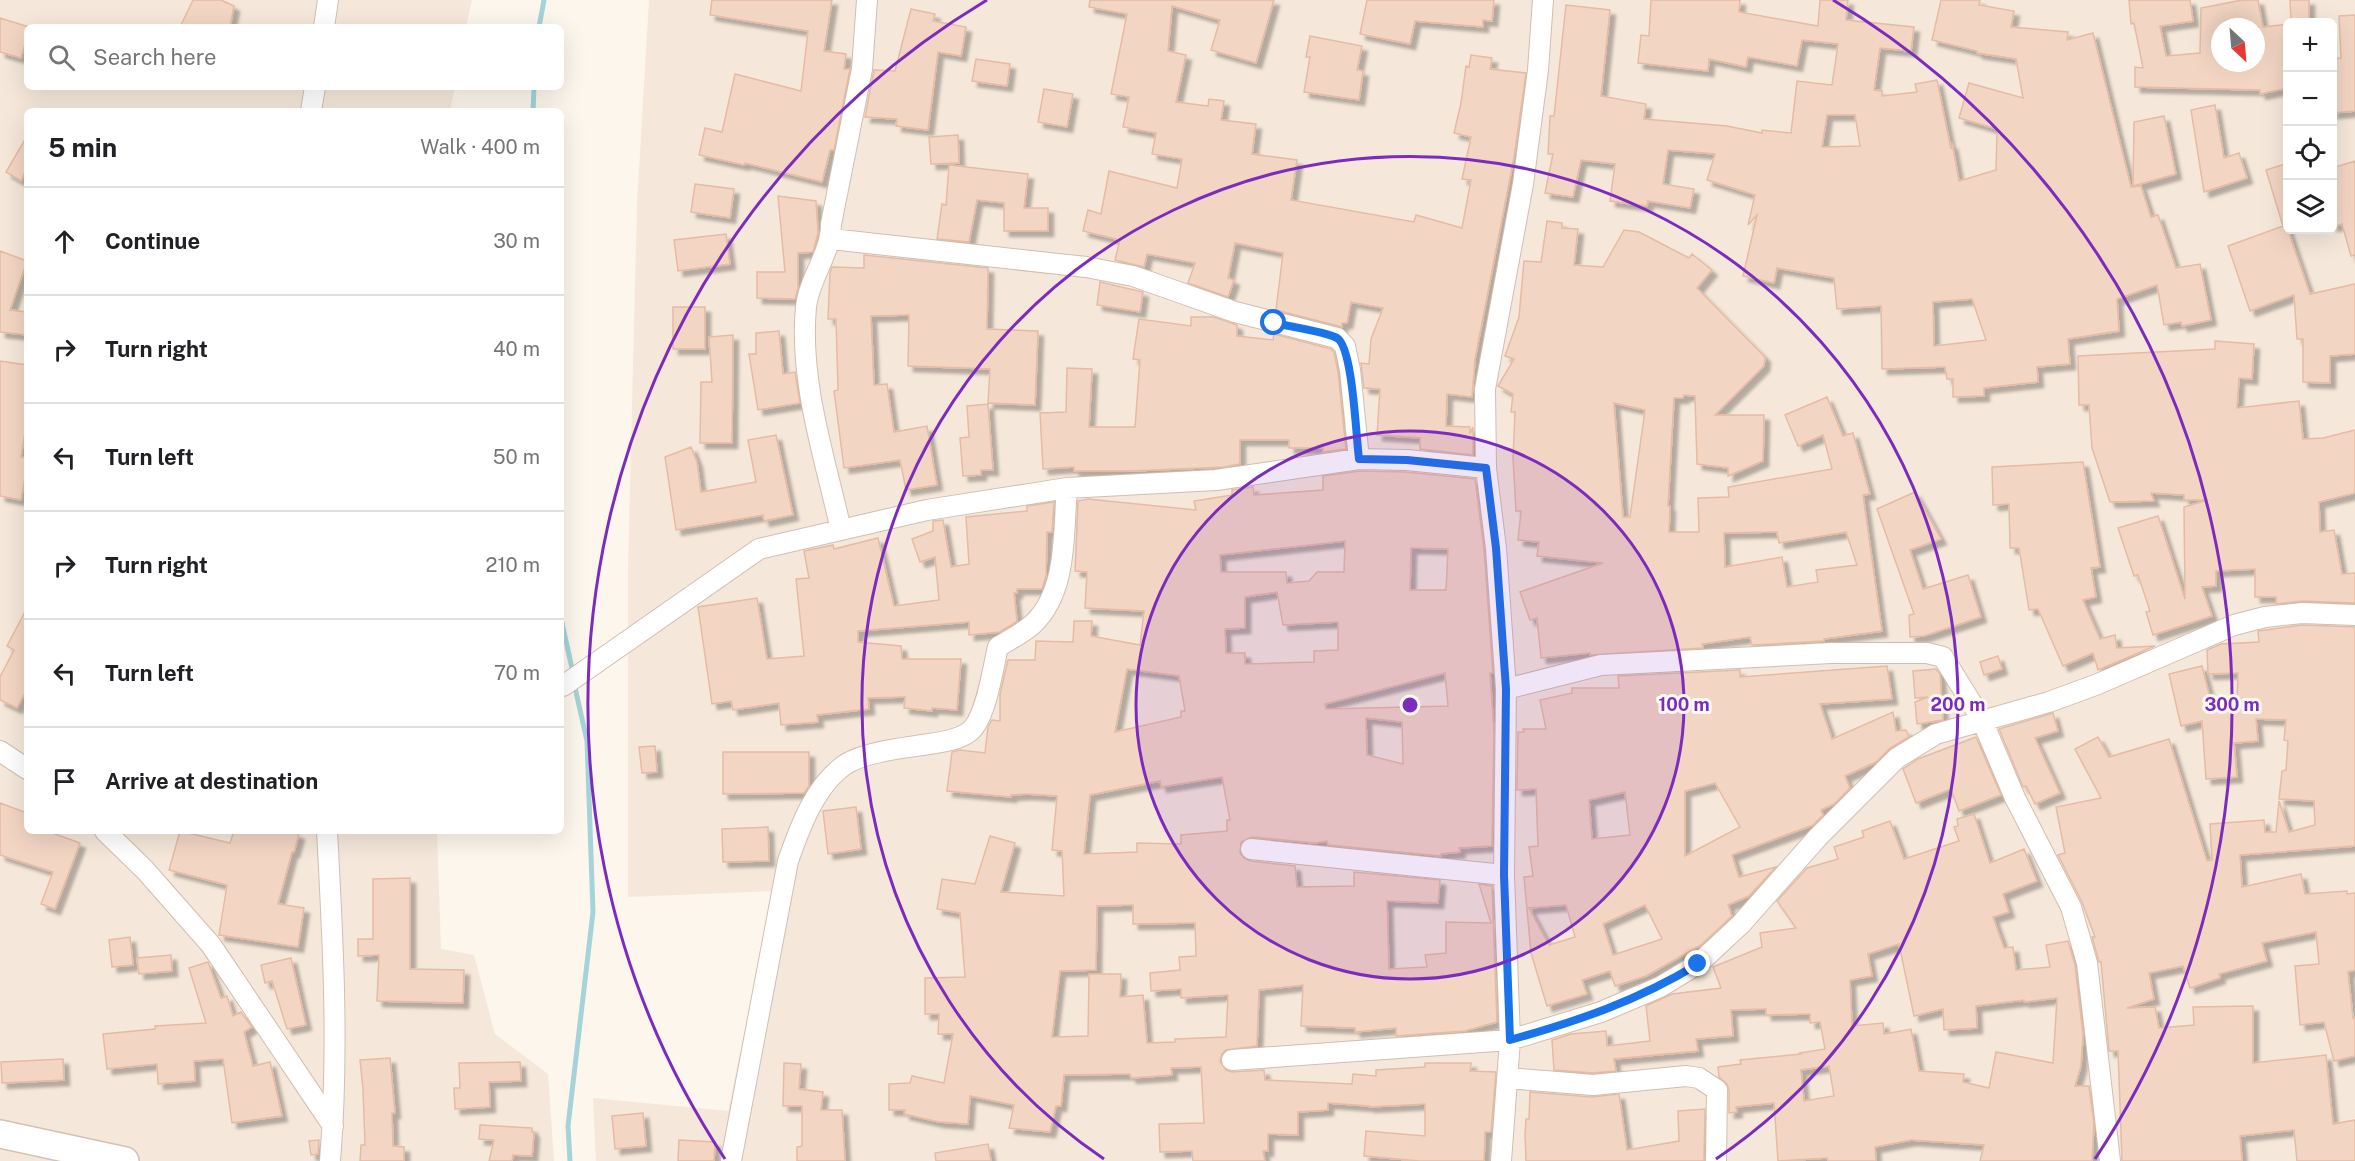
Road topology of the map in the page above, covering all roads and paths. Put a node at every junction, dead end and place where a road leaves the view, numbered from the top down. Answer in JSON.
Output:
{"nodes":[{"id":1,"x":328,"y":0,"type":"edge"},
{"id":2,"x":867,"y":0,"type":"edge"},
{"id":3,"x":1543,"y":0,"type":"edge"},
{"id":4,"x":324,"y":24,"type":"edge"},
{"id":5,"x":314,"y":90,"type":"edge"},
{"id":6,"x":312,"y":108,"type":"edge"},
{"id":7,"x":831,"y":239,"type":"junction"},
{"id":8,"x":1359,"y":459,"type":"junction"},
{"id":9,"x":1486,"y":468,"type":"junction"},
{"id":10,"x":1067,"y":488,"type":"junction"},
{"id":11,"x":841,"y":530,"type":"junction"},
{"id":12,"x":2355,"y":615,"type":"edge"},
{"id":13,"x":564,"y":685,"type":"edge"},
{"id":14,"x":1506,"y":689,"type":"junction"},
{"id":15,"x":1982,"y":720,"type":"junction"},
{"id":16,"x":0,"y":751,"type":"edge"},
{"id":17,"x":24,"y":766,"type":"edge"},
{"id":18,"x":108,"y":834,"type":"edge"},
{"id":19,"x":327,"y":834,"type":"edge"},
{"id":20,"x":1251,"y":849,"type":"dead end"},
{"id":21,"x":1504,"y":875,"type":"junction"},
{"id":22,"x":1510,"y":1040,"type":"junction"},
{"id":23,"x":1232,"y":1060,"type":"dead end"},
{"id":24,"x":1507,"y":1078,"type":"junction"},
{"id":25,"x":333,"y":1126,"type":"junction"},
{"id":26,"x":0,"y":1134,"type":"edge"},
{"id":27,"x":46,"y":1152,"type":"edge"},
{"id":28,"x":125,"y":1161,"type":"edge"},
{"id":29,"x":330,"y":1161,"type":"edge"},
{"id":30,"x":731,"y":1161,"type":"edge"},
{"id":31,"x":1501,"y":1161,"type":"edge"},
{"id":32,"x":1716,"y":1161,"type":"edge"},
{"id":33,"x":2109,"y":1161,"type":"edge"}],
"edges":[{"from":1,"to":4,"type":"street"},
{"from":2,"to":7,"type":"street"},
{"from":3,"to":9,"type":"street"},
{"from":5,"to":6,"type":"street"},
{"from":7,"to":8,"type":"street"},
{"from":7,"to":11,"type":"street"},
{"from":8,"to":9,"type":"street"},
{"from":8,"to":10,"type":"street"},
{"from":9,"to":14,"type":"street"},
{"from":10,"to":11,"type":"street"},
{"from":10,"to":30,"type":"street"},
{"from":11,"to":13,"type":"street"},
{"from":12,"to":15,"type":"street"},
{"from":14,"to":15,"type":"street"},
{"from":14,"to":21,"type":"street"},
{"from":15,"to":22,"type":"street"},
{"from":15,"to":33,"type":"street"},
{"from":16,"to":17,"type":"street"},
{"from":18,"to":25,"type":"street"},
{"from":19,"to":25,"type":"street"},
{"from":20,"to":21,"type":"street"},
{"from":21,"to":22,"type":"street"},
{"from":22,"to":23,"type":"street"},
{"from":22,"to":24,"type":"street"},
{"from":24,"to":31,"type":"street"},
{"from":24,"to":32,"type":"street"},
{"from":25,"to":29,"type":"street"},
{"from":26,"to":27,"type":"main road"},
{"from":27,"to":28,"type":"main road"}]}
